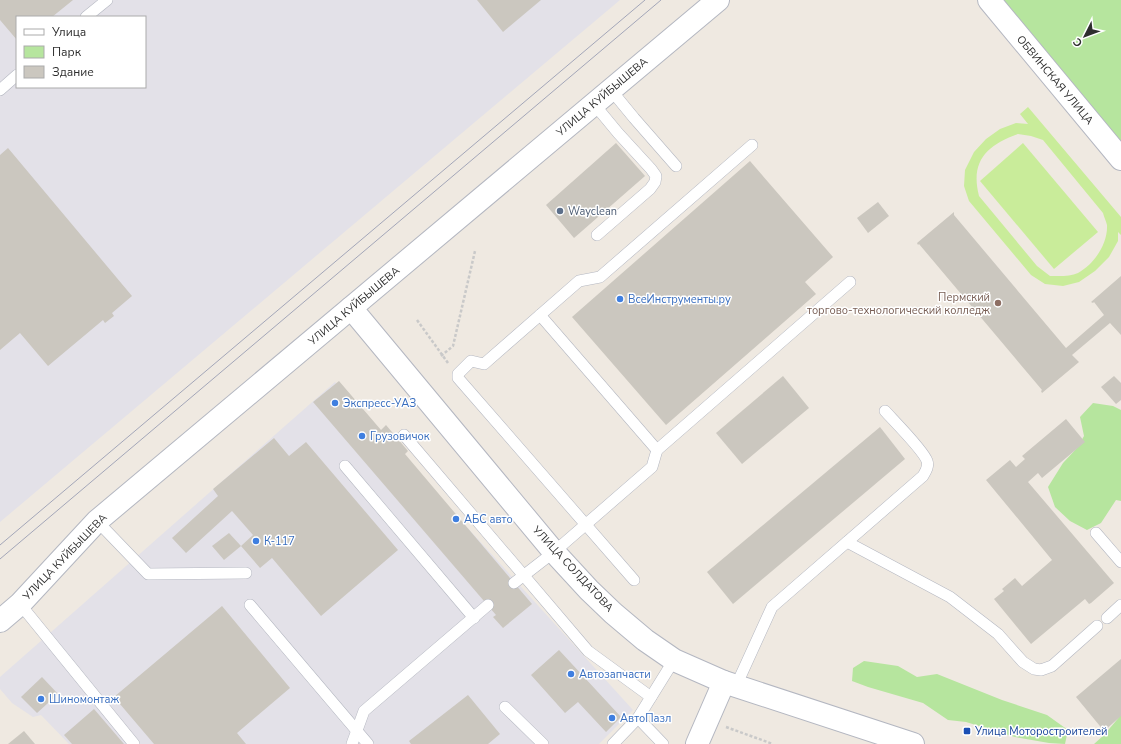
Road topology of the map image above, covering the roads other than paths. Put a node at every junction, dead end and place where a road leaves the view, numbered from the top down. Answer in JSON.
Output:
{"nodes":[{"id":1,"x":107,"y":0,"type":"edge"},
{"id":2,"x":718,"y":0,"type":"edge"},
{"id":3,"x":989,"y":0,"type":"edge"},
{"id":4,"x":87,"y":16,"type":"edge"},
{"id":5,"x":16,"y":76,"type":"edge"},
{"id":6,"x":0,"y":90,"type":"edge"},
{"id":7,"x":602,"y":97,"type":"junction"},
{"id":8,"x":752,"y":145,"type":"dead end"},
{"id":9,"x":1121,"y":159,"type":"edge"},
{"id":10,"x":676,"y":166,"type":"dead end"},
{"id":11,"x":597,"y":235,"type":"dead end"},
{"id":12,"x":850,"y":282,"type":"dead end"},
{"id":13,"x":351,"y":308,"type":"junction"},
{"id":14,"x":540,"y":315,"type":"junction"},
{"id":15,"x":885,"y":411,"type":"dead end"},
{"id":16,"x":404,"y":435,"type":"dead end"},
{"id":17,"x":657,"y":450,"type":"junction"},
{"id":18,"x":345,"y":466,"type":"dead end"},
{"id":19,"x":97,"y":521,"type":"junction"},
{"id":20,"x":586,"y":524,"type":"junction"},
{"id":21,"x":1096,"y":533,"type":"dead end"},
{"id":22,"x":847,"y":542,"type":"junction"},
{"id":23,"x":554,"y":552,"type":"junction"},
{"id":24,"x":1121,"y":562,"type":"edge"},
{"id":25,"x":246,"y":573,"type":"dead end"},
{"id":26,"x":524,"y":575,"type":"junction"},
{"id":27,"x":634,"y":580,"type":"dead end"},
{"id":28,"x":514,"y":583,"type":"dead end"},
{"id":29,"x":20,"y":604,"type":"junction"},
{"id":30,"x":250,"y":605,"type":"dead end"},
{"id":31,"x":1121,"y":605,"type":"edge"},
{"id":32,"x":488,"y":606,"type":"dead end"},
{"id":33,"x":474,"y":618,"type":"junction"},
{"id":34,"x":1107,"y":618,"type":"dead end"},
{"id":35,"x":0,"y":621,"type":"edge"},
{"id":36,"x":1097,"y":626,"type":"dead end"},
{"id":37,"x":674,"y":660,"type":"junction"},
{"id":38,"x":730,"y":684,"type":"junction"},
{"id":39,"x":651,"y":697,"type":"junction"},
{"id":40,"x":505,"y":707,"type":"dead end"},
{"id":41,"x":638,"y":718,"type":"junction"},
{"id":42,"x":357,"y":730,"type":"junction"},
{"id":43,"x":134,"y":744,"type":"edge"},
{"id":44,"x":352,"y":744,"type":"edge"},
{"id":45,"x":368,"y":744,"type":"edge"},
{"id":46,"x":543,"y":744,"type":"edge"},
{"id":47,"x":613,"y":744,"type":"edge"},
{"id":48,"x":663,"y":744,"type":"edge"},
{"id":49,"x":697,"y":744,"type":"edge"},
{"id":50,"x":913,"y":744,"type":"edge"}],
"edges":[{"from":1,"to":4,"type":"lane"},
{"from":2,"to":7,"type":"main road","name":"УЛИЦА КУЙБЫШЕВА"},
{"from":3,"to":9,"type":"main road","name":"ОБВИНСКАЯ УЛИЦА"},
{"from":5,"to":6,"type":"lane"},
{"from":7,"to":10,"type":"lane"},
{"from":7,"to":11,"type":"lane"},
{"from":7,"to":13,"type":"main road","name":"УЛИЦА КУЙБЫШЕВА"},
{"from":8,"to":14,"type":"lane"},
{"from":12,"to":17,"type":"lane"},
{"from":13,"to":19,"type":"main road","name":"УЛИЦА КУЙБЫШЕВА"},
{"from":13,"to":23,"type":"main road","name":"УЛИЦА СОЛДАТОВА"},
{"from":14,"to":17,"type":"lane"},
{"from":14,"to":20,"type":"lane"},
{"from":15,"to":22,"type":"lane"},
{"from":16,"to":26,"type":"lane"},
{"from":17,"to":20,"type":"lane"},
{"from":18,"to":33,"type":"lane"},
{"from":19,"to":25,"type":"lane"},
{"from":19,"to":29,"type":"main road","name":"УЛИЦА КУЙБЫШЕВА"},
{"from":20,"to":23,"type":"lane"},
{"from":20,"to":27,"type":"lane"},
{"from":21,"to":24,"type":"lane"},
{"from":22,"to":36,"type":"lane"},
{"from":22,"to":38,"type":"lane"},
{"from":23,"to":26,"type":"lane"},
{"from":23,"to":37,"type":"main road","name":"УЛИЦА СОЛДАТОВА"},
{"from":26,"to":28,"type":"lane"},
{"from":26,"to":39,"type":"lane"},
{"from":29,"to":35,"type":"main road","name":"УЛИЦА КУЙБЫШЕВА"},
{"from":29,"to":43,"type":"lane"},
{"from":30,"to":42,"type":"lane"},
{"from":31,"to":34,"type":"lane"},
{"from":32,"to":33,"type":"lane"},
{"from":33,"to":42,"type":"lane"},
{"from":37,"to":38,"type":"main road","name":"УЛИЦА СОЛДАТОВА"},
{"from":37,"to":39,"type":"lane"},
{"from":38,"to":49,"type":"main road"},
{"from":38,"to":50,"type":"main road","name":"УЛИЦА СОЛДАТОВА"},
{"from":39,"to":41,"type":"lane"},
{"from":40,"to":46,"type":"lane"},
{"from":41,"to":47,"type":"lane"},
{"from":41,"to":48,"type":"lane"},
{"from":42,"to":44,"type":"lane"},
{"from":42,"to":45,"type":"lane"}]}
